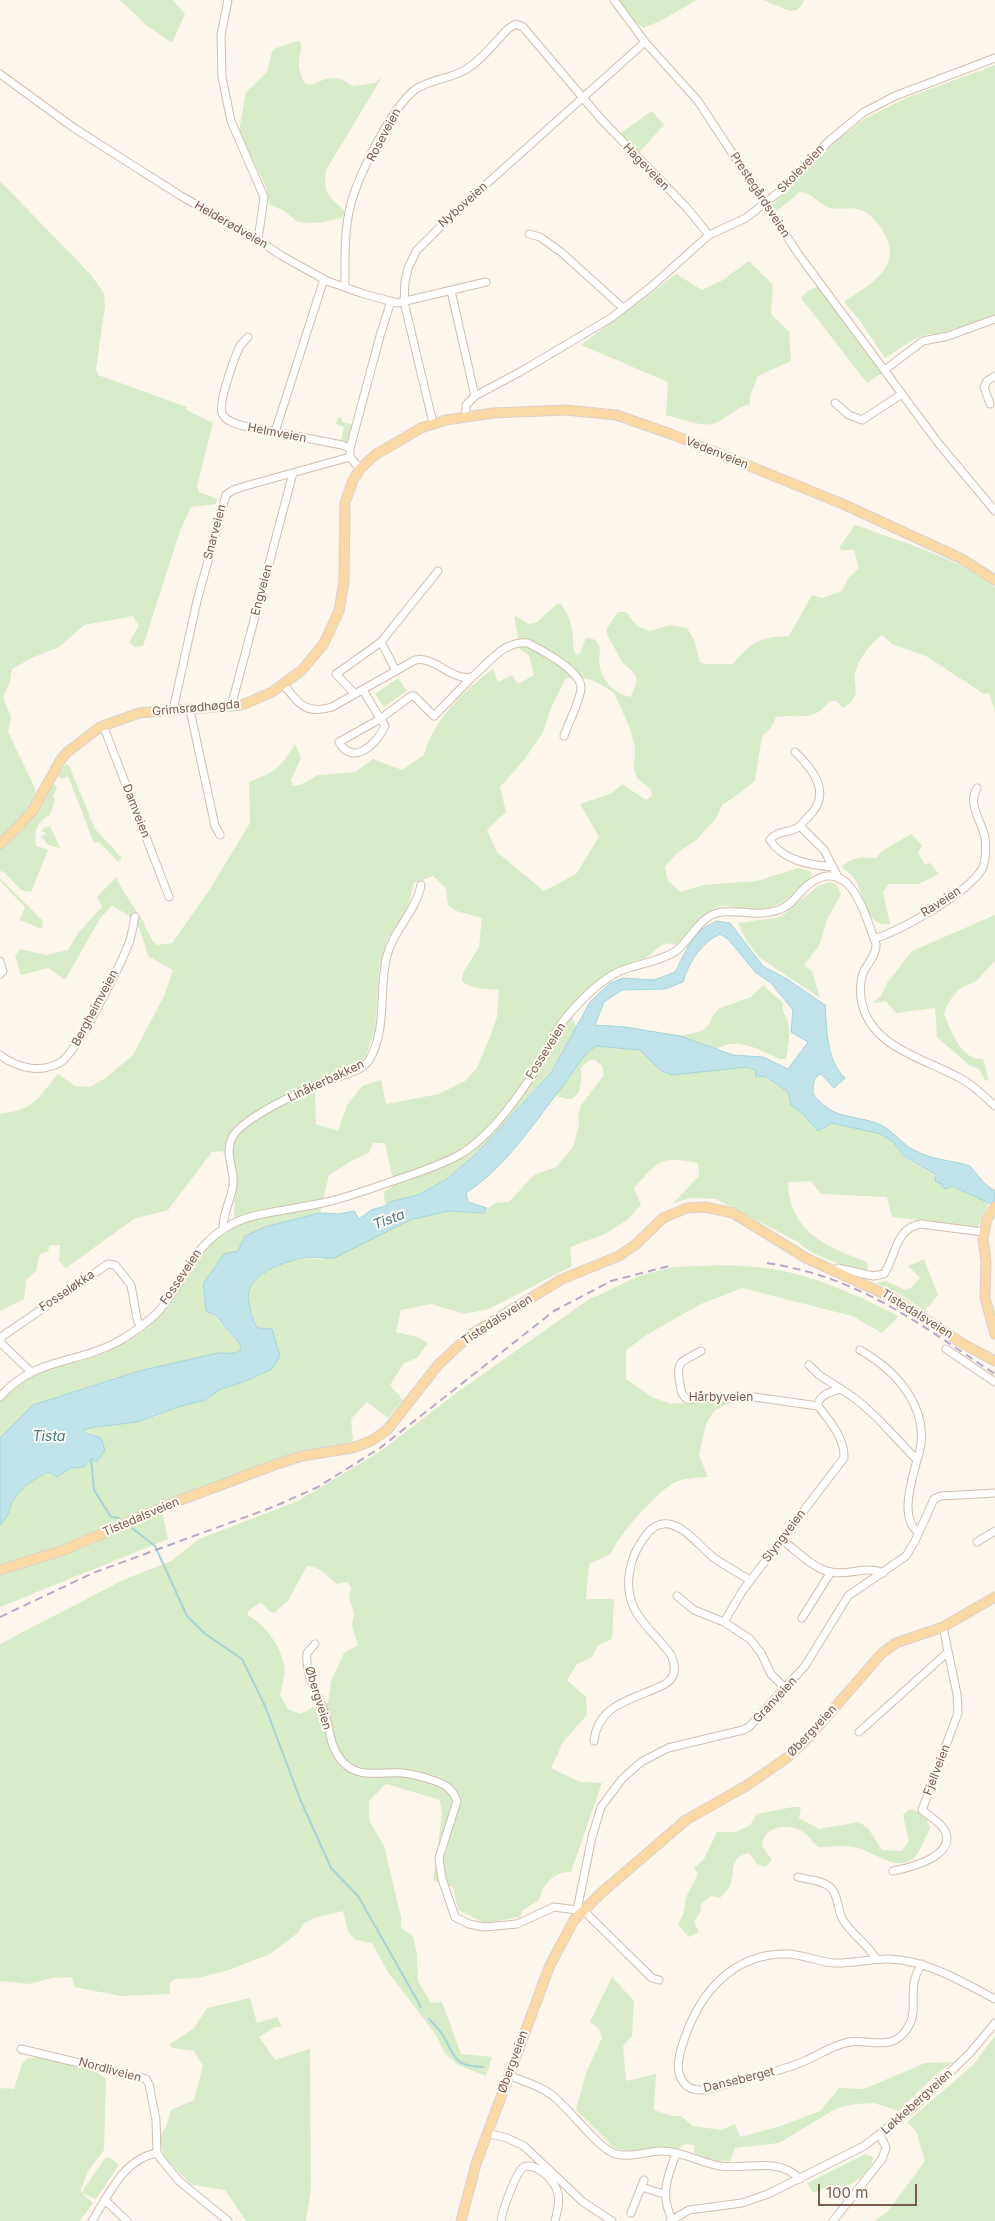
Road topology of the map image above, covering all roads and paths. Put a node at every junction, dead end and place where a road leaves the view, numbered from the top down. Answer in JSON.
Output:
{"nodes":[{"id":1,"x":228,"y":0,"type":"edge"},
{"id":2,"x":614,"y":0,"type":"edge"},
{"id":3,"x":645,"y":42,"type":"junction"},
{"id":4,"x":995,"y":58,"type":"edge"},
{"id":5,"x":0,"y":74,"type":"edge"},
{"id":6,"x":584,"y":98,"type":"junction"},
{"id":7,"x":764,"y":204,"type":"junction"},
{"id":8,"x":529,"y":234,"type":"dead end"},
{"id":9,"x":709,"y":235,"type":"junction"},
{"id":10,"x":258,"y":240,"type":"junction"},
{"id":11,"x":324,"y":279,"type":"junction"},
{"id":12,"x":486,"y":282,"type":"dead end"},
{"id":13,"x":345,"y":287,"type":"junction"},
{"id":14,"x":451,"y":291,"type":"junction"},
{"id":15,"x":391,"y":302,"type":"junction"},
{"id":16,"x":404,"y":302,"type":"junction"},
{"id":17,"x":623,"y":308,"type":"junction"},
{"id":18,"x":995,"y":319,"type":"edge"},
{"id":19,"x":248,"y":337,"type":"dead end"},
{"id":20,"x":886,"y":369,"type":"junction"},
{"id":21,"x":995,"y":376,"type":"edge"},
{"id":22,"x":902,"y":394,"type":"junction"},
{"id":23,"x":474,"y":396,"type":"junction"},
{"id":24,"x":835,"y":403,"type":"dead end"},
{"id":25,"x":990,"y":404,"type":"dead end"},
{"id":26,"x":466,"y":416,"type":"junction"},
{"id":27,"x":433,"y":423,"type":"junction"},
{"id":28,"x":420,"y":428,"type":"joint"},
{"id":29,"x":275,"y":432,"type":"junction"},
{"id":30,"x":350,"y":448,"type":"junction"},
{"id":31,"x":350,"y":457,"type":"junction"},
{"id":32,"x":360,"y":469,"type":"junction"},
{"id":33,"x":294,"y":472,"type":"junction"},
{"id":34,"x":995,"y":511,"type":"edge"},
{"id":35,"x":438,"y":571,"type":"dead end"},
{"id":36,"x":995,"y":580,"type":"edge"},
{"id":37,"x":381,"y":642,"type":"junction"},
{"id":38,"x":396,"y":671,"type":"junction"},
{"id":39,"x":472,"y":677,"type":"junction"},
{"id":40,"x":284,"y":684,"type":"junction"},
{"id":41,"x":363,"y":690,"type":"junction"},
{"id":42,"x":355,"y":694,"type":"junction"},
{"id":43,"x":232,"y":707,"type":"junction"},
{"id":44,"x":173,"y":710,"type":"junction"},
{"id":45,"x":190,"y":710,"type":"junction"},
{"id":46,"x":380,"y":719,"type":"junction"},
{"id":47,"x":103,"y":725,"type":"junction"},
{"id":48,"x":564,"y":736,"type":"dead end"},
{"id":49,"x":796,"y":752,"type":"dead end"},
{"id":50,"x":977,"y":788,"type":"dead end"},
{"id":51,"x":800,"y":826,"type":"junction"},
{"id":52,"x":220,"y":835,"type":"dead end"},
{"id":53,"x":0,"y":844,"type":"edge"},
{"id":54,"x":833,"y":867,"type":"junction"},
{"id":55,"x":839,"y":879,"type":"junction"},
{"id":56,"x":422,"y":885,"type":"dead end"},
{"id":57,"x":169,"y":897,"type":"dead end"},
{"id":58,"x":135,"y":917,"type":"dead end"},
{"id":59,"x":874,"y":939,"type":"junction"},
{"id":60,"x":0,"y":962,"type":"edge"},
{"id":61,"x":0,"y":974,"type":"edge"},
{"id":62,"x":0,"y":1055,"type":"edge"},
{"id":63,"x":995,"y":1106,"type":"edge"},
{"id":64,"x":993,"y":1210,"type":"edge"},
{"id":65,"x":224,"y":1229,"type":"junction"},
{"id":66,"x":983,"y":1232,"type":"junction"},
{"id":67,"x":835,"y":1272,"type":"junction"},
{"id":68,"x":141,"y":1327,"type":"junction"},
{"id":69,"x":995,"y":1334,"type":"edge"},
{"id":70,"x":860,"y":1350,"type":"dead end"},
{"id":71,"x":946,"y":1350,"type":"dead end"},
{"id":72,"x":995,"y":1350,"type":"edge"},
{"id":73,"x":701,"y":1351,"type":"dead end"},
{"id":74,"x":992,"y":1359,"type":"edge"},
{"id":75,"x":809,"y":1365,"type":"dead end"},
{"id":76,"x":30,"y":1371,"type":"junction"},
{"id":77,"x":995,"y":1382,"type":"edge"},
{"id":78,"x":841,"y":1389,"type":"junction"},
{"id":79,"x":0,"y":1396,"type":"edge"},
{"id":80,"x":818,"y":1406,"type":"junction"},
{"id":81,"x":917,"y":1460,"type":"junction"},
{"id":82,"x":995,"y":1493,"type":"edge"},
{"id":83,"x":995,"y":1531,"type":"edge"},
{"id":84,"x":918,"y":1532,"type":"junction"},
{"id":85,"x":781,"y":1539,"type":"junction"},
{"id":86,"x":976,"y":1542,"type":"dead end"},
{"id":87,"x":0,"y":1570,"type":"edge"},
{"id":88,"x":831,"y":1572,"type":"junction"},
{"id":89,"x":883,"y":1573,"type":"junction"},
{"id":90,"x":750,"y":1580,"type":"junction"},
{"id":91,"x":677,"y":1596,"type":"dead end"},
{"id":92,"x":995,"y":1597,"type":"edge"},
{"id":93,"x":802,"y":1618,"type":"dead end"},
{"id":94,"x":724,"y":1622,"type":"junction"},
{"id":95,"x":943,"y":1627,"type":"junction"},
{"id":96,"x":315,"y":1644,"type":"dead end"},
{"id":97,"x":948,"y":1652,"type":"junction"},
{"id":98,"x":785,"y":1688,"type":"junction"},
{"id":99,"x":859,"y":1732,"type":"dead end"},
{"id":100,"x":594,"y":1741,"type":"dead end"},
{"id":101,"x":894,"y":1871,"type":"dead end"},
{"id":102,"x":798,"y":1878,"type":"dead end"},
{"id":103,"x":579,"y":1912,"type":"junction"},
{"id":104,"x":876,"y":1958,"type":"junction"},
{"id":105,"x":922,"y":1964,"type":"junction"},
{"id":106,"x":659,"y":1980,"type":"dead end"},
{"id":107,"x":995,"y":1999,"type":"edge"},
{"id":108,"x":995,"y":2023,"type":"edge"},
{"id":109,"x":22,"y":2049,"type":"dead end"},
{"id":110,"x":508,"y":2075,"type":"junction"},
{"id":111,"x":487,"y":2133,"type":"junction"},
{"id":112,"x":880,"y":2135,"type":"junction"},
{"id":113,"x":157,"y":2153,"type":"junction"},
{"id":114,"x":676,"y":2154,"type":"junction"},
{"id":115,"x":800,"y":2179,"type":"junction"},
{"id":116,"x":664,"y":2194,"type":"junction"},
{"id":117,"x":106,"y":2200,"type":"junction"},
{"id":118,"x":631,"y":2213,"type":"dead end"},
{"id":119,"x":607,"y":2220,"type":"edge"},
{"id":120,"x":671,"y":2220,"type":"edge"},
{"id":121,"x":92,"y":2221,"type":"edge"},
{"id":122,"x":127,"y":2221,"type":"edge"},
{"id":123,"x":228,"y":2221,"type":"edge"},
{"id":124,"x":461,"y":2221,"type":"edge"},
{"id":125,"x":501,"y":2221,"type":"edge"},
{"id":126,"x":555,"y":2221,"type":"edge"},
{"id":127,"x":833,"y":2221,"type":"edge"}],
"edges":[{"from":1,"to":10,"type":"street"},
{"from":2,"to":3,"type":"street","name":"Prestegårdsveien"},
{"from":3,"to":6,"type":"street","name":"Nyboveien"},
{"from":3,"to":7,"type":"street","name":"Prestegårdsveien"},
{"from":4,"to":7,"type":"street","name":"Skoleveien"},
{"from":5,"to":10,"type":"street","name":"Helderødveien"},
{"from":6,"to":9,"type":"street","name":"Hageveien"},
{"from":6,"to":13,"type":"street","name":"Roseveien"},
{"from":6,"to":16,"type":"street","name":"Nyboveien"},
{"from":7,"to":9,"type":"street","name":"Skoleveien"},
{"from":7,"to":20,"type":"street","name":"Prestegårdsveien"},
{"from":8,"to":17,"type":"street"},
{"from":9,"to":17,"type":"street","name":"Skoleveien"},
{"from":10,"to":11,"type":"street","name":"Helderødveien"},
{"from":11,"to":13,"type":"street","name":"Helderødveien"},
{"from":11,"to":29,"type":"street"},
{"from":12,"to":14,"type":"street","name":"Helderødveien"},
{"from":13,"to":15,"type":"street","name":"Helderødveien"},
{"from":14,"to":16,"type":"street","name":"Helderødveien"},
{"from":14,"to":23,"type":"street"},
{"from":15,"to":16,"type":"street","name":"Helderødveien"},
{"from":15,"to":30,"type":"street"},
{"from":16,"to":27,"type":"street","name":"Nyboveien"},
{"from":17,"to":23,"type":"street","name":"Skoleveien"},
{"from":18,"to":20,"type":"street"},
{"from":19,"to":29,"type":"street","name":"Helmveien"},
{"from":20,"to":22,"type":"street","name":"Prestegårdsveien"},
{"from":21,"to":25,"type":"street"},
{"from":22,"to":24,"type":"street"},
{"from":22,"to":34,"type":"street","name":"Prestegårdsveien"},
{"from":23,"to":26,"type":"street"},
{"from":26,"to":27,"type":"main road","name":"Vedenveien"},
{"from":26,"to":36,"type":"main road","name":"Vedenveien"},
{"from":27,"to":28,"type":"main road","name":"Vedenveien"},
{"from":28,"to":32,"type":"main road","name":"Grimsrødhøgda"},
{"from":29,"to":30,"type":"street","name":"Helmveien"},
{"from":30,"to":31,"type":"street"},
{"from":31,"to":32,"type":"street"},
{"from":31,"to":33,"type":"street","name":"Snarveien"},
{"from":32,"to":40,"type":"main road","name":"Grimsrødhøgda"},
{"from":33,"to":43,"type":"street","name":"Engveien"},
{"from":33,"to":44,"type":"street","name":"Snarveien"},
{"from":35,"to":37,"type":"street"},
{"from":37,"to":38,"type":"street"},
{"from":37,"to":42,"type":"street"},
{"from":38,"to":39,"type":"street"},
{"from":38,"to":41,"type":"street"},
{"from":39,"to":46,"type":"street"},
{"from":39,"to":48,"type":"street"},
{"from":40,"to":42,"type":"street"},
{"from":40,"to":43,"type":"main road","name":"Grimsrødhøgda"},
{"from":41,"to":42,"type":"street"},
{"from":41,"to":46,"type":"street"},
{"from":43,"to":45,"type":"main road","name":"Grimsrødhøgda"},
{"from":44,"to":45,"type":"main road","name":"Grimsrødhøgda"},
{"from":44,"to":47,"type":"main road","name":"Grimsrødhøgda"},
{"from":45,"to":52,"type":"street"},
{"from":46,"to":46,"type":"street"},
{"from":47,"to":53,"type":"main road","name":"Grimsrødhøgda"},
{"from":47,"to":57,"type":"street","name":"Damveien"},
{"from":49,"to":51,"type":"street"},
{"from":50,"to":59,"type":"street","name":"Raveien"},
{"from":51,"to":54,"type":"street"},
{"from":51,"to":54,"type":"street"},
{"from":54,"to":55,"type":"street"},
{"from":55,"to":59,"type":"street"},
{"from":55,"to":65,"type":"street","name":"Fosseveien"},
{"from":56,"to":65,"type":"street","name":"Linåkerbakken"},
{"from":58,"to":62,"type":"street","name":"Bergheimveien"},
{"from":59,"to":63,"type":"street"},
{"from":60,"to":61,"type":"street"},
{"from":64,"to":66,"type":"main road"},
{"from":65,"to":68,"type":"street","name":"Fosseveien"},
{"from":66,"to":67,"type":"street"},
{"from":66,"to":69,"type":"main road"},
{"from":67,"to":74,"type":"main road","name":"Tistedalsveien"},
{"from":67,"to":87,"type":"main road","name":"Tistedalsveien"},
{"from":68,"to":76,"type":"street","name":"Fosseveien"},
{"from":68,"to":76,"type":"street","name":"Fosseløkka"},
{"from":70,"to":81,"type":"street"},
{"from":71,"to":77,"type":"street"},
{"from":72,"to":74,"type":"main road"},
{"from":73,"to":80,"type":"street","name":"Hårbyveien"},
{"from":75,"to":78,"type":"street"},
{"from":76,"to":79,"type":"street","name":"Fosseveien"},
{"from":78,"to":80,"type":"street"},
{"from":78,"to":81,"type":"street"},
{"from":80,"to":85,"type":"street","name":"Slyngveien"},
{"from":81,"to":84,"type":"street"},
{"from":82,"to":84,"type":"street","name":"Granveien"},
{"from":83,"to":86,"type":"street"},
{"from":84,"to":89,"type":"street","name":"Granveien"},
{"from":85,"to":88,"type":"street"},
{"from":85,"to":90,"type":"street","name":"Slyngveien"},
{"from":88,"to":89,"type":"street"},
{"from":88,"to":93,"type":"street"},
{"from":89,"to":98,"type":"street","name":"Granveien"},
{"from":90,"to":94,"type":"street","name":"Slyngveien"},
{"from":90,"to":100,"type":"street"},
{"from":91,"to":94,"type":"street"},
{"from":92,"to":95,"type":"main road","name":"Øbergveien"},
{"from":94,"to":98,"type":"street"},
{"from":95,"to":97,"type":"street","name":"Fjellveien"},
{"from":95,"to":103,"type":"main road","name":"Øbergveien"},
{"from":96,"to":103,"type":"street","name":"Øbergveien"},
{"from":97,"to":99,"type":"street"},
{"from":97,"to":101,"type":"street","name":"Fjellveien"},
{"from":98,"to":103,"type":"street","name":"Granveien"},
{"from":102,"to":104,"type":"street"},
{"from":103,"to":106,"type":"street"},
{"from":103,"to":110,"type":"main road","name":"Øbergveien"},
{"from":104,"to":105,"type":"street"},
{"from":104,"to":105,"type":"street","name":"Danseberget"},
{"from":105,"to":107,"type":"street"},
{"from":108,"to":112,"type":"street","name":"Løkkebergveien"},
{"from":109,"to":113,"type":"street","name":"Nordliveien"},
{"from":110,"to":111,"type":"main road","name":"Øbergveien"},
{"from":110,"to":114,"type":"street"},
{"from":111,"to":119,"type":"street"},
{"from":111,"to":124,"type":"main road","name":"Øbergveien"},
{"from":112,"to":115,"type":"street","name":"Løkkebergveien"},
{"from":112,"to":127,"type":"street"},
{"from":113,"to":117,"type":"street"},
{"from":113,"to":123,"type":"street"},
{"from":114,"to":115,"type":"street"},
{"from":114,"to":116,"type":"street"},
{"from":115,"to":120,"type":"street","name":"Løkkebergveien"},
{"from":116,"to":118,"type":"street"},
{"from":116,"to":120,"type":"street","name":"Løkkebergveien"},
{"from":117,"to":121,"type":"street"},
{"from":117,"to":122,"type":"street"},
{"from":125,"to":126,"type":"street"}]}
